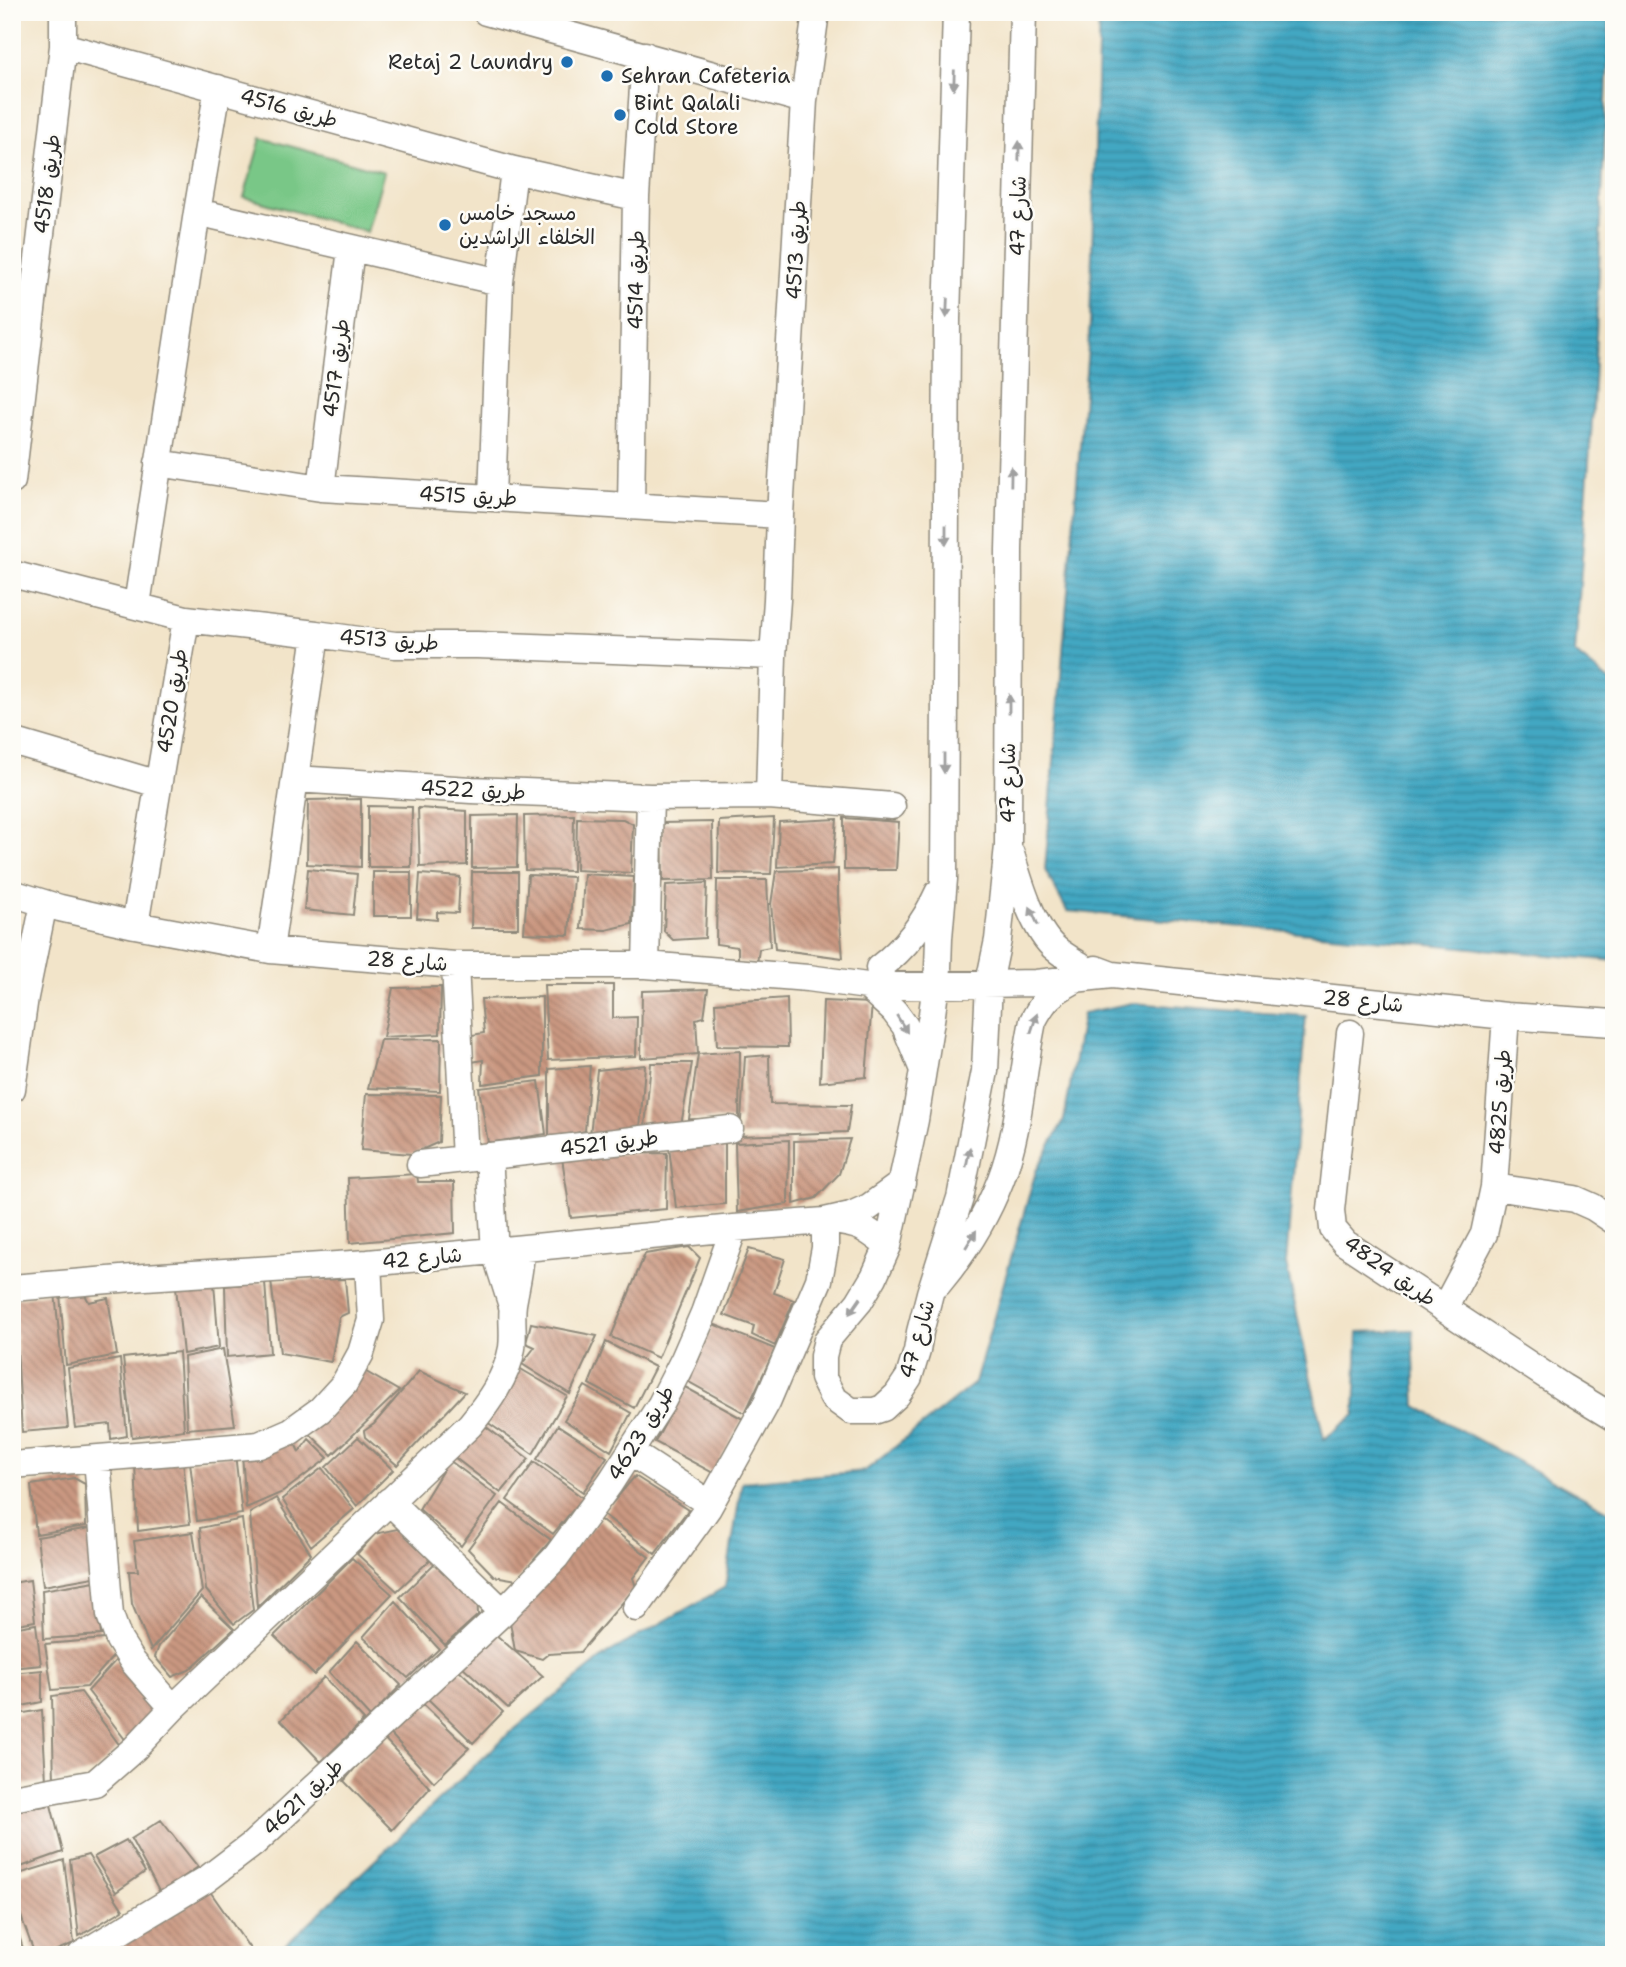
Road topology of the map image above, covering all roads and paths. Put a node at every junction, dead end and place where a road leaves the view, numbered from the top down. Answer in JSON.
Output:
{"nodes":[{"id":1,"x":63,"y":12,"type":"edge"},
{"id":2,"x":816,"y":12,"type":"edge"},
{"id":3,"x":956,"y":12,"type":"edge"},
{"id":4,"x":1023,"y":12,"type":"edge"},
{"id":5,"x":494,"y":14,"type":"edge"},
{"id":6,"x":63,"y":47,"type":"junction"},
{"id":7,"x":645,"y":55,"type":"junction"},
{"id":8,"x":218,"y":88,"type":"junction"},
{"id":9,"x":804,"y":100,"type":"junction"},
{"id":10,"x":514,"y":170,"type":"junction"},
{"id":11,"x":636,"y":197,"type":"junction"},
{"id":12,"x":197,"y":212,"type":"junction"},
{"id":13,"x":351,"y":249,"type":"junction"},
{"id":14,"x":500,"y":282,"type":"junction"},
{"id":15,"x":158,"y":463,"type":"junction"},
{"id":16,"x":12,"y":481,"type":"edge"},
{"id":17,"x":321,"y":488,"type":"junction"},
{"id":18,"x":492,"y":497,"type":"junction"},
{"id":19,"x":631,"y":506,"type":"junction"},
{"id":20,"x":780,"y":515,"type":"junction"},
{"id":21,"x":12,"y":574,"type":"edge"},
{"id":22,"x":136,"y":605,"type":"junction"},
{"id":23,"x":186,"y":619,"type":"junction"},
{"id":24,"x":316,"y":634,"type":"junction"},
{"id":25,"x":772,"y":656,"type":"junction"},
{"id":26,"x":12,"y":741,"type":"edge"},
{"id":27,"x":295,"y":779,"type":"junction"},
{"id":28,"x":158,"y":784,"type":"junction"},
{"id":29,"x":769,"y":796,"type":"junction"},
{"id":30,"x":650,"y":797,"type":"junction"},
{"id":31,"x":892,"y":806,"type":"dead end"},
{"id":32,"x":1008,"y":846,"type":"junction"},
{"id":33,"x":944,"y":879,"type":"junction"},
{"id":34,"x":12,"y":893,"type":"edge"},
{"id":35,"x":44,"y":903,"type":"junction"},
{"id":36,"x":135,"y":925,"type":"junction"},
{"id":37,"x":270,"y":950,"type":"junction"},
{"id":38,"x":455,"y":965,"type":"junction"},
{"id":39,"x":646,"y":965,"type":"junction"},
{"id":40,"x":1078,"y":972,"type":"junction"},
{"id":41,"x":991,"y":975,"type":"junction"},
{"id":42,"x":873,"y":977,"type":"junction"},
{"id":43,"x":937,"y":977,"type":"junction"},
{"id":44,"x":1506,"y":1016,"type":"junction"},
{"id":45,"x":1614,"y":1023,"type":"edge"},
{"id":46,"x":1350,"y":1033,"type":"dead end"},
{"id":47,"x":923,"y":1071,"type":"junction"},
{"id":48,"x":12,"y":1089,"type":"edge"},
{"id":49,"x":730,"y":1129,"type":"dead end"},
{"id":50,"x":477,"y":1158,"type":"junction"},
{"id":51,"x":420,"y":1164,"type":"dead end"},
{"id":52,"x":902,"y":1183,"type":"junction"},
{"id":53,"x":1494,"y":1187,"type":"junction"},
{"id":54,"x":829,"y":1221,"type":"junction"},
{"id":55,"x":1614,"y":1221,"type":"edge"},
{"id":56,"x":734,"y":1228,"type":"junction"},
{"id":57,"x":888,"y":1246,"type":"junction"},
{"id":58,"x":521,"y":1249,"type":"junction"},
{"id":59,"x":495,"y":1252,"type":"junction"},
{"id":60,"x":368,"y":1263,"type":"junction"},
{"id":61,"x":12,"y":1288,"type":"edge"},
{"id":62,"x":930,"y":1293,"type":"junction"},
{"id":63,"x":513,"y":1307,"type":"junction"},
{"id":64,"x":1444,"y":1309,"type":"junction"},
{"id":65,"x":1614,"y":1418,"type":"edge"},
{"id":66,"x":631,"y":1452,"type":"junction"},
{"id":67,"x":97,"y":1459,"type":"junction"},
{"id":68,"x":12,"y":1465,"type":"edge"},
{"id":69,"x":389,"y":1501,"type":"junction"},
{"id":70,"x":710,"y":1504,"type":"junction"},
{"id":71,"x":636,"y":1608,"type":"dead end"},
{"id":72,"x":503,"y":1612,"type":"junction"},
{"id":73,"x":173,"y":1708,"type":"junction"},
{"id":74,"x":12,"y":1798,"type":"edge"},
{"id":75,"x":81,"y":1955,"type":"edge"}],
"edges":[{"from":1,"to":6,"type":"street","name":"طريق 4518"},
{"from":2,"to":9,"type":"street","name":"طريق 4513"},
{"from":3,"to":33,"type":"street","name":"شارع 47","one_way":true},
{"from":32,"to":4,"type":"street","name":"شارع 47","one_way":true},
{"from":5,"to":7,"type":"street"},
{"from":6,"to":8,"type":"street","name":"طريق 4516"},
{"from":6,"to":16,"type":"street","name":"طريق 4518"},
{"from":7,"to":9,"type":"street"},
{"from":7,"to":11,"type":"street","name":"طريق 4514"},
{"from":8,"to":10,"type":"street","name":"طريق 4516"},
{"from":8,"to":12,"type":"street"},
{"from":9,"to":20,"type":"street","name":"طريق 4513"},
{"from":10,"to":11,"type":"street","name":"طريق 4516"},
{"from":10,"to":14,"type":"street"},
{"from":11,"to":19,"type":"street","name":"طريق 4514"},
{"from":12,"to":13,"type":"street"},
{"from":12,"to":15,"type":"street"},
{"from":13,"to":14,"type":"street"},
{"from":13,"to":17,"type":"street","name":"طريق 4517"},
{"from":14,"to":18,"type":"street"},
{"from":15,"to":17,"type":"street","name":"طريق 4515"},
{"from":15,"to":22,"type":"street"},
{"from":17,"to":18,"type":"street","name":"طريق 4515"},
{"from":18,"to":19,"type":"street","name":"طريق 4515"},
{"from":19,"to":20,"type":"street","name":"طريق 4515"},
{"from":20,"to":25,"type":"street","name":"طريق 4513"},
{"from":21,"to":22,"type":"street","name":"طريق 4513"},
{"from":22,"to":23,"type":"street","name":"طريق 4513"},
{"from":23,"to":24,"type":"street","name":"طريق 4513"},
{"from":23,"to":28,"type":"street","name":"طريق 4520"},
{"from":24,"to":25,"type":"street","name":"طريق 4513"},
{"from":24,"to":27,"type":"street"},
{"from":25,"to":29,"type":"street","name":"طريق 4513"},
{"from":26,"to":28,"type":"street","name":"طريق 4520"},
{"from":27,"to":30,"type":"street","name":"طريق 4522"},
{"from":27,"to":37,"type":"street"},
{"from":28,"to":36,"type":"street","name":"طريق 4520"},
{"from":29,"to":30,"type":"street","name":"طريق 4522"},
{"from":29,"to":31,"type":"street","name":"طريق 4522"},
{"from":30,"to":39,"type":"street"},
{"from":40,"to":32,"type":"street","one_way":true},
{"from":32,"to":41,"type":"street","name":"شارع 47"},
{"from":33,"to":42,"type":"street"},
{"from":33,"to":43,"type":"street","name":"شارع 47"},
{"from":34,"to":35,"type":"street","name":"شارع 28"},
{"from":35,"to":36,"type":"street","name":"شارع 28"},
{"from":35,"to":48,"type":"street"},
{"from":36,"to":37,"type":"street","name":"شارع 28"},
{"from":37,"to":38,"type":"street","name":"شارع 28"},
{"from":38,"to":39,"type":"street","name":"شارع 28"},
{"from":38,"to":50,"type":"street"},
{"from":39,"to":42,"type":"street","name":"شارع 28"},
{"from":40,"to":41,"type":"street","name":"شارع 28"},
{"from":40,"to":44,"type":"street","name":"شارع 28"},
{"from":62,"to":40,"type":"street","one_way":true},
{"from":41,"to":43,"type":"street","name":"شارع 28"},
{"from":62,"to":41,"type":"street","name":"شارع 47","one_way":true},
{"from":42,"to":43,"type":"street","name":"شارع 28"},
{"from":42,"to":47,"type":"street","one_way":true},
{"from":43,"to":47,"type":"street","name":"شارع 47"},
{"from":44,"to":45,"type":"street","name":"شارع 28"},
{"from":44,"to":53,"type":"street","name":"طريق 4825"},
{"from":46,"to":64,"type":"street","name":"طريق 4824"},
{"from":47,"to":52,"type":"street","name":"شارع 47"},
{"from":49,"to":50,"type":"street","name":"طريق 4521"},
{"from":50,"to":51,"type":"street","name":"طريق 4521"},
{"from":50,"to":59,"type":"street"},
{"from":52,"to":54,"type":"street","name":"شارع 42"},
{"from":52,"to":57,"type":"street","name":"شارع 47"},
{"from":53,"to":55,"type":"street"},
{"from":53,"to":64,"type":"street","name":"طريق 4825"},
{"from":54,"to":56,"type":"street","name":"شارع 42"},
{"from":54,"to":57,"type":"street","name":"شارع 42"},
{"from":54,"to":70,"type":"street"},
{"from":56,"to":58,"type":"street","name":"شارع 42"},
{"from":56,"to":66,"type":"street","name":"طريق 4623"},
{"from":57,"to":62,"type":"street","name":"شارع 47","one_way":true},
{"from":58,"to":59,"type":"street","name":"شارع 42"},
{"from":58,"to":63,"type":"street"},
{"from":59,"to":60,"type":"street","name":"شارع 42"},
{"from":59,"to":63,"type":"street"},
{"from":60,"to":61,"type":"street","name":"شارع 42"},
{"from":60,"to":67,"type":"street"},
{"from":63,"to":69,"type":"street"},
{"from":64,"to":65,"type":"street","name":"طريق 4824"},
{"from":66,"to":70,"type":"street"},
{"from":66,"to":72,"type":"street","name":"طريق 4623"},
{"from":67,"to":68,"type":"street"},
{"from":67,"to":73,"type":"street"},
{"from":69,"to":72,"type":"street"},
{"from":69,"to":73,"type":"street"},
{"from":70,"to":71,"type":"street"},
{"from":72,"to":75,"type":"street","name":"طريق 4621"},
{"from":73,"to":74,"type":"street"}]}
